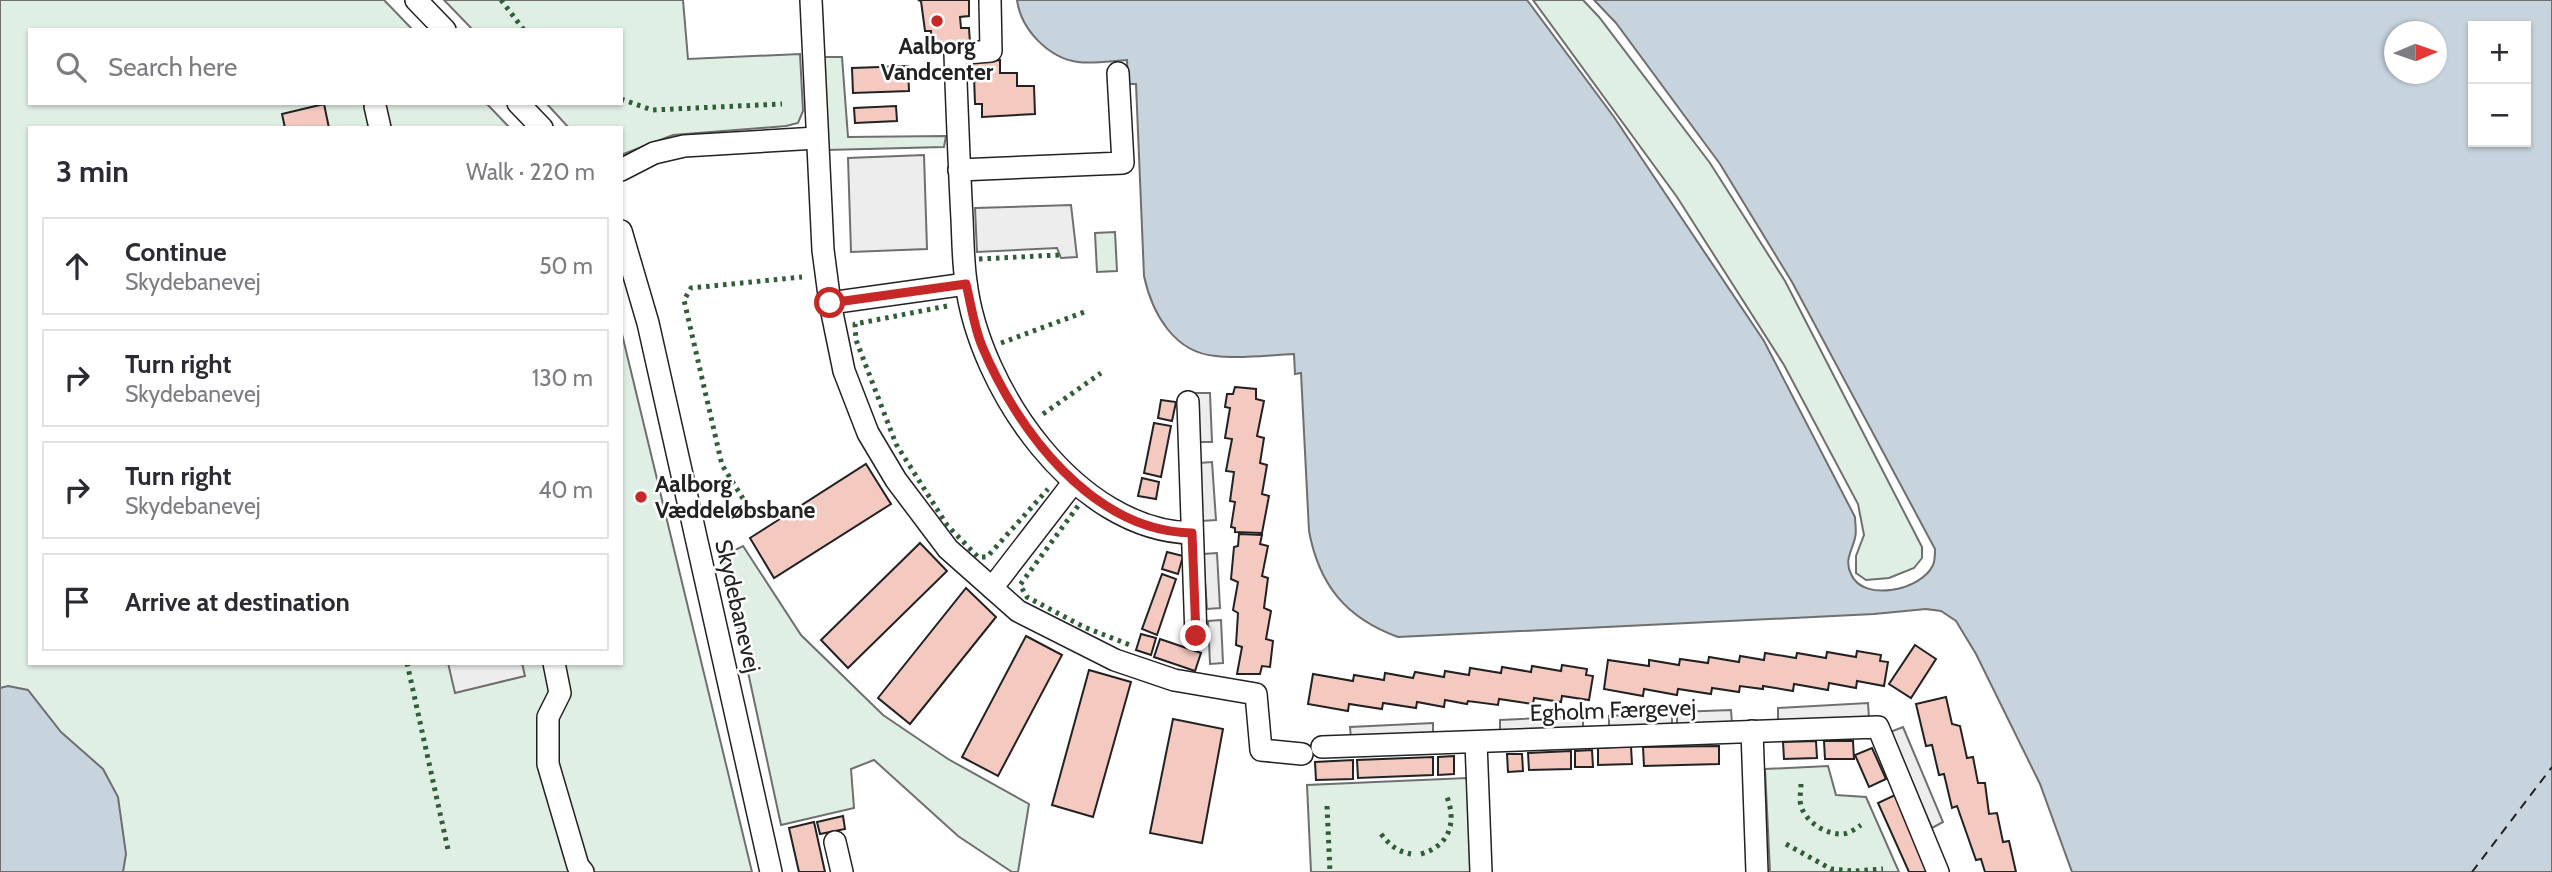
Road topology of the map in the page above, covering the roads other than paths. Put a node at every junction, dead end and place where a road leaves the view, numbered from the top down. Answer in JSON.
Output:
{"nodes":[{"id":1,"x":416,"y":0,"type":"edge"},
{"id":2,"x":811,"y":0,"type":"edge"},
{"id":3,"x":990,"y":0,"type":"edge"},
{"id":4,"x":443,"y":28,"type":"edge"},
{"id":5,"x":1118,"y":72,"type":"dead end"},
{"id":6,"x":520,"y":105,"type":"edge"},
{"id":7,"x":375,"y":106,"type":"dead end"},
{"id":8,"x":380,"y":126,"type":"edge"},
{"id":9,"x":540,"y":126,"type":"edge"},
{"id":10,"x":817,"y":138,"type":"junction"},
{"id":11,"x":623,"y":169,"type":"edge"},
{"id":12,"x":959,"y":170,"type":"junction"},
{"id":13,"x":623,"y":238,"type":"edge"},
{"id":14,"x":966,"y":284,"type":"junction"},
{"id":15,"x":830,"y":303,"type":"junction"},
{"id":16,"x":1188,"y":401,"type":"dead end"},
{"id":17,"x":1073,"y":483,"type":"junction"},
{"id":18,"x":1192,"y":533,"type":"junction"},
{"id":19,"x":992,"y":589,"type":"junction"},
{"id":20,"x":1196,"y":636,"type":"dead end"},
{"id":21,"x":554,"y":665,"type":"edge"},
{"id":22,"x":1752,"y":731,"type":"junction"},
{"id":23,"x":1476,"y":742,"type":"junction"},
{"id":24,"x":835,"y":842,"type":"dead end"},
{"id":25,"x":583,"y":872,"type":"edge"},
{"id":26,"x":771,"y":872,"type":"edge"},
{"id":27,"x":842,"y":872,"type":"edge"},
{"id":28,"x":1481,"y":872,"type":"edge"},
{"id":29,"x":1757,"y":872,"type":"edge"},
{"id":30,"x":1938,"y":872,"type":"edge"}],
"edges":[{"from":1,"to":4,"type":"street"},
{"from":2,"to":10,"type":"street"},
{"from":3,"to":12,"type":"street"},
{"from":5,"to":12,"type":"street"},
{"from":6,"to":9,"type":"street"},
{"from":7,"to":8,"type":"street"},
{"from":10,"to":11,"type":"street"},
{"from":10,"to":15,"type":"street"},
{"from":12,"to":14,"type":"street"},
{"from":13,"to":26,"type":"street","name":"Skydebanevej"},
{"from":14,"to":15,"type":"street"},
{"from":14,"to":17,"type":"street"},
{"from":15,"to":19,"type":"street"},
{"from":16,"to":18,"type":"street"},
{"from":17,"to":18,"type":"street"},
{"from":17,"to":19,"type":"street"},
{"from":18,"to":20,"type":"street"},
{"from":19,"to":23,"type":"street","name":"Egholm Færgevej"},
{"from":21,"to":25,"type":"street"},
{"from":22,"to":23,"type":"street","name":"Egholm Færgevej"},
{"from":22,"to":29,"type":"street"},
{"from":22,"to":30,"type":"street","name":"Egholm Færgevej"},
{"from":23,"to":28,"type":"street"},
{"from":24,"to":27,"type":"street"}]}
